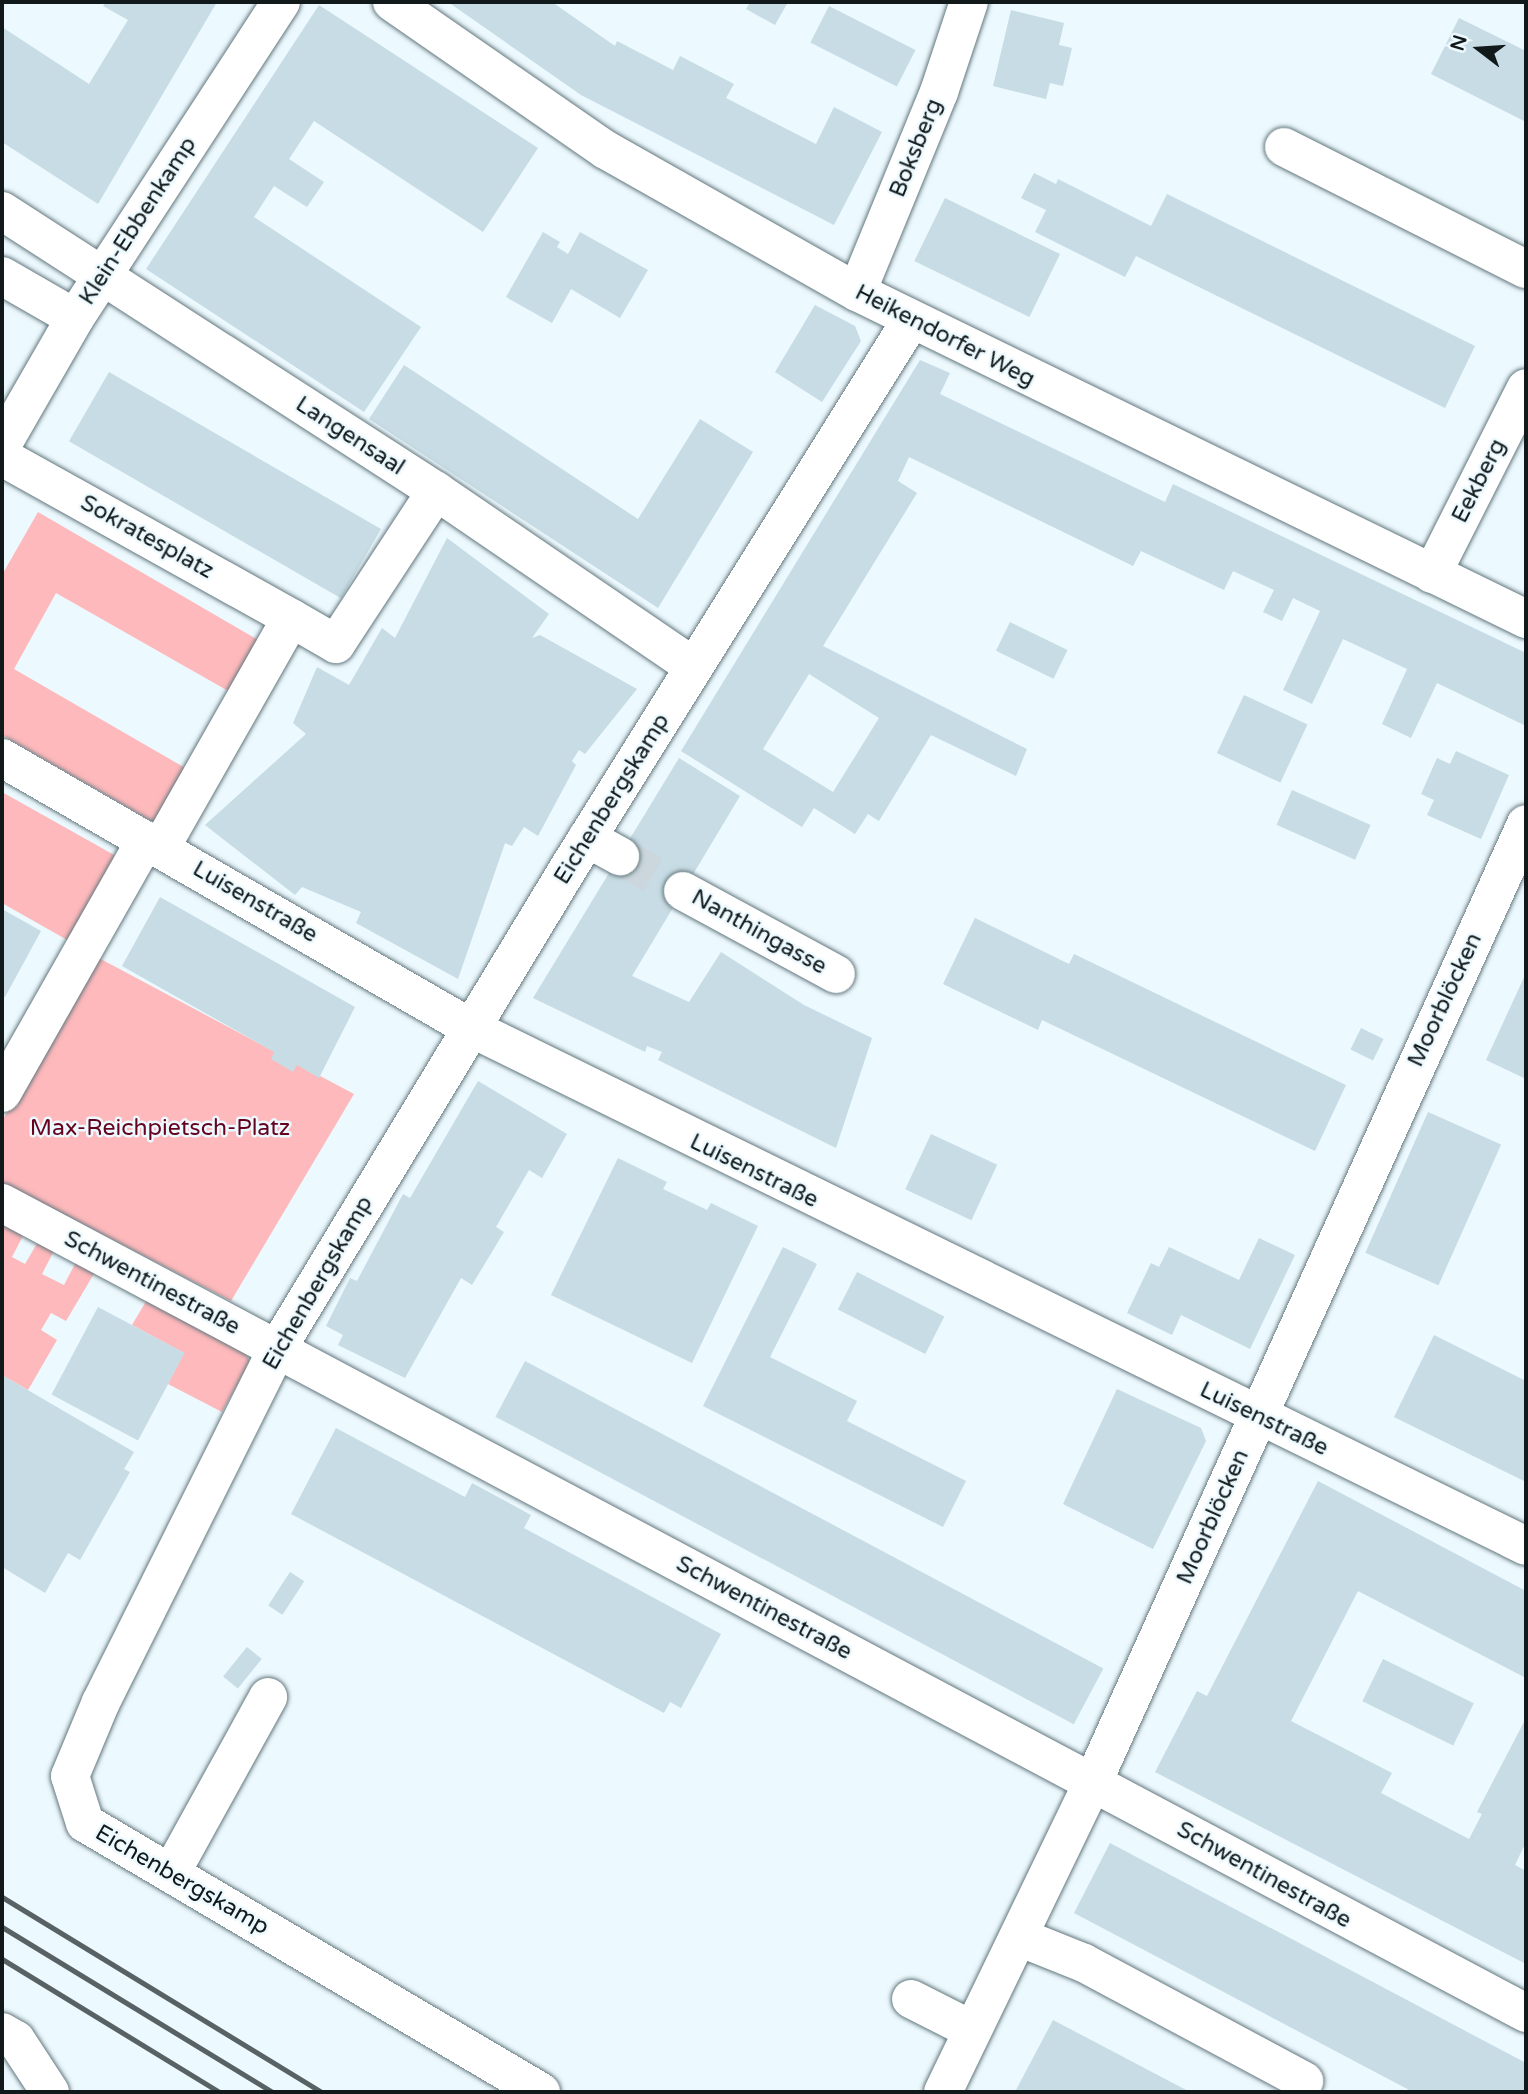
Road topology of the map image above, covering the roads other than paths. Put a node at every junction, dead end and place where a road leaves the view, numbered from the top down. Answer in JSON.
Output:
{"nodes":[{"id":1,"x":281,"y":2,"type":"edge"},
{"id":2,"x":392,"y":2,"type":"edge"},
{"id":3,"x":969,"y":2,"type":"edge"},
{"id":4,"x":1284,"y":147,"type":"dead end"},
{"id":5,"x":2,"y":211,"type":"edge"},
{"id":6,"x":1526,"y":269,"type":"edge"},
{"id":7,"x":2,"y":276,"type":"edge"},
{"id":8,"x":101,"y":277,"type":"junction"},
{"id":9,"x":857,"y":292,"type":"junction"},
{"id":10,"x":75,"y":318,"type":"junction"},
{"id":11,"x":911,"y":320,"type":"junction"},
{"id":12,"x":1526,"y":388,"type":"edge"},
{"id":13,"x":2,"y":445,"type":"edge"},
{"id":14,"x":2,"y":457,"type":"edge"},
{"id":15,"x":436,"y":491,"type":"junction"},
{"id":16,"x":1432,"y":574,"type":"junction"},
{"id":17,"x":292,"y":618,"type":"junction"},
{"id":18,"x":1526,"y":620,"type":"edge"},
{"id":19,"x":694,"y":667,"type":"junction"},
{"id":20,"x":2,"y":758,"type":"edge"},
{"id":21,"x":1526,"y":824,"type":"edge"},
{"id":22,"x":153,"y":844,"type":"junction"},
{"id":23,"x":683,"y":891,"type":"tunnel mouth"},
{"id":24,"x":836,"y":974,"type":"dead end"},
{"id":25,"x":471,"y":1028,"type":"junction"},
{"id":26,"x":2,"y":1093,"type":"edge"},
{"id":27,"x":2,"y":1203,"type":"edge"},
{"id":28,"x":277,"y":1349,"type":"junction"},
{"id":29,"x":1259,"y":1416,"type":"junction"},
{"id":30,"x":1526,"y":1546,"type":"edge"},
{"id":31,"x":268,"y":1697,"type":"dead end"},
{"id":32,"x":1093,"y":1782,"type":"junction"},
{"id":33,"x":171,"y":1873,"type":"junction"},
{"id":34,"x":1018,"y":1937,"type":"junction"},
{"id":35,"x":911,"y":1999,"type":"dead end"},
{"id":36,"x":1526,"y":2014,"type":"edge"},
{"id":37,"x":972,"y":2030,"type":"junction"},
{"id":38,"x":7,"y":2038,"type":"edge"},
{"id":39,"x":1287,"y":2081,"type":"edge"},
{"id":40,"x":50,"y":2092,"type":"edge"},
{"id":41,"x":541,"y":2092,"type":"edge"},
{"id":42,"x":943,"y":2092,"type":"edge"}],
"edges":[{"from":1,"to":8,"type":"street","name":"Klein-Ebbenkamp"},
{"from":2,"to":9,"type":"street","name":"Heikendorfer Weg"},
{"from":3,"to":9,"type":"street","name":"Boksberg"},
{"from":4,"to":6,"type":"street"},
{"from":5,"to":8,"type":"street","name":"Langensaal"},
{"from":7,"to":10,"type":"street"},
{"from":8,"to":10,"type":"street","name":"Klein-Ebbenkamp"},
{"from":8,"to":15,"type":"street","name":"Langensaal"},
{"from":9,"to":11,"type":"street","name":"Heikendorfer Weg"},
{"from":10,"to":13,"type":"street","name":"Klein-Ebbenkamp"},
{"from":11,"to":16,"type":"street","name":"Heikendorfer Weg"},
{"from":11,"to":19,"type":"street","name":"Eichenbergskamp"},
{"from":12,"to":16,"type":"street","name":"Eekberg"},
{"from":14,"to":17,"type":"street","name":"Sokratesplatz"},
{"from":15,"to":17,"type":"street","name":"Sokratesplatz"},
{"from":15,"to":19,"type":"street","name":"Langensaal"},
{"from":16,"to":18,"type":"street","name":"Heikendorfer Weg"},
{"from":17,"to":22,"type":"street"},
{"from":19,"to":25,"type":"street","name":"Eichenbergskamp"},
{"from":20,"to":22,"type":"street","name":"Luisenstraße"},
{"from":21,"to":29,"type":"street","name":"Moorblöcken"},
{"from":22,"to":25,"type":"street","name":"Luisenstraße"},
{"from":22,"to":26,"type":"street"},
{"from":23,"to":24,"type":"street","name":"Nanthingasse"},
{"from":25,"to":28,"type":"street","name":"Eichenbergskamp"},
{"from":25,"to":29,"type":"street","name":"Luisenstraße"},
{"from":27,"to":28,"type":"street","name":"Schwentinestraße"},
{"from":28,"to":32,"type":"street","name":"Schwentinestraße"},
{"from":28,"to":33,"type":"street","name":"Eichenbergskamp"},
{"from":29,"to":30,"type":"street","name":"Luisenstraße"},
{"from":29,"to":32,"type":"street","name":"Moorblöcken"},
{"from":31,"to":33,"type":"street"},
{"from":32,"to":34,"type":"street","name":"Moorblöcken"},
{"from":32,"to":36,"type":"street","name":"Schwentinestraße"},
{"from":33,"to":41,"type":"street","name":"Eichenbergskamp"},
{"from":34,"to":37,"type":"street","name":"Moorblöcken"},
{"from":34,"to":39,"type":"street"},
{"from":35,"to":37,"type":"street"},
{"from":37,"to":42,"type":"street","name":"Moorblöcken"},
{"from":38,"to":40,"type":"street"}]}
